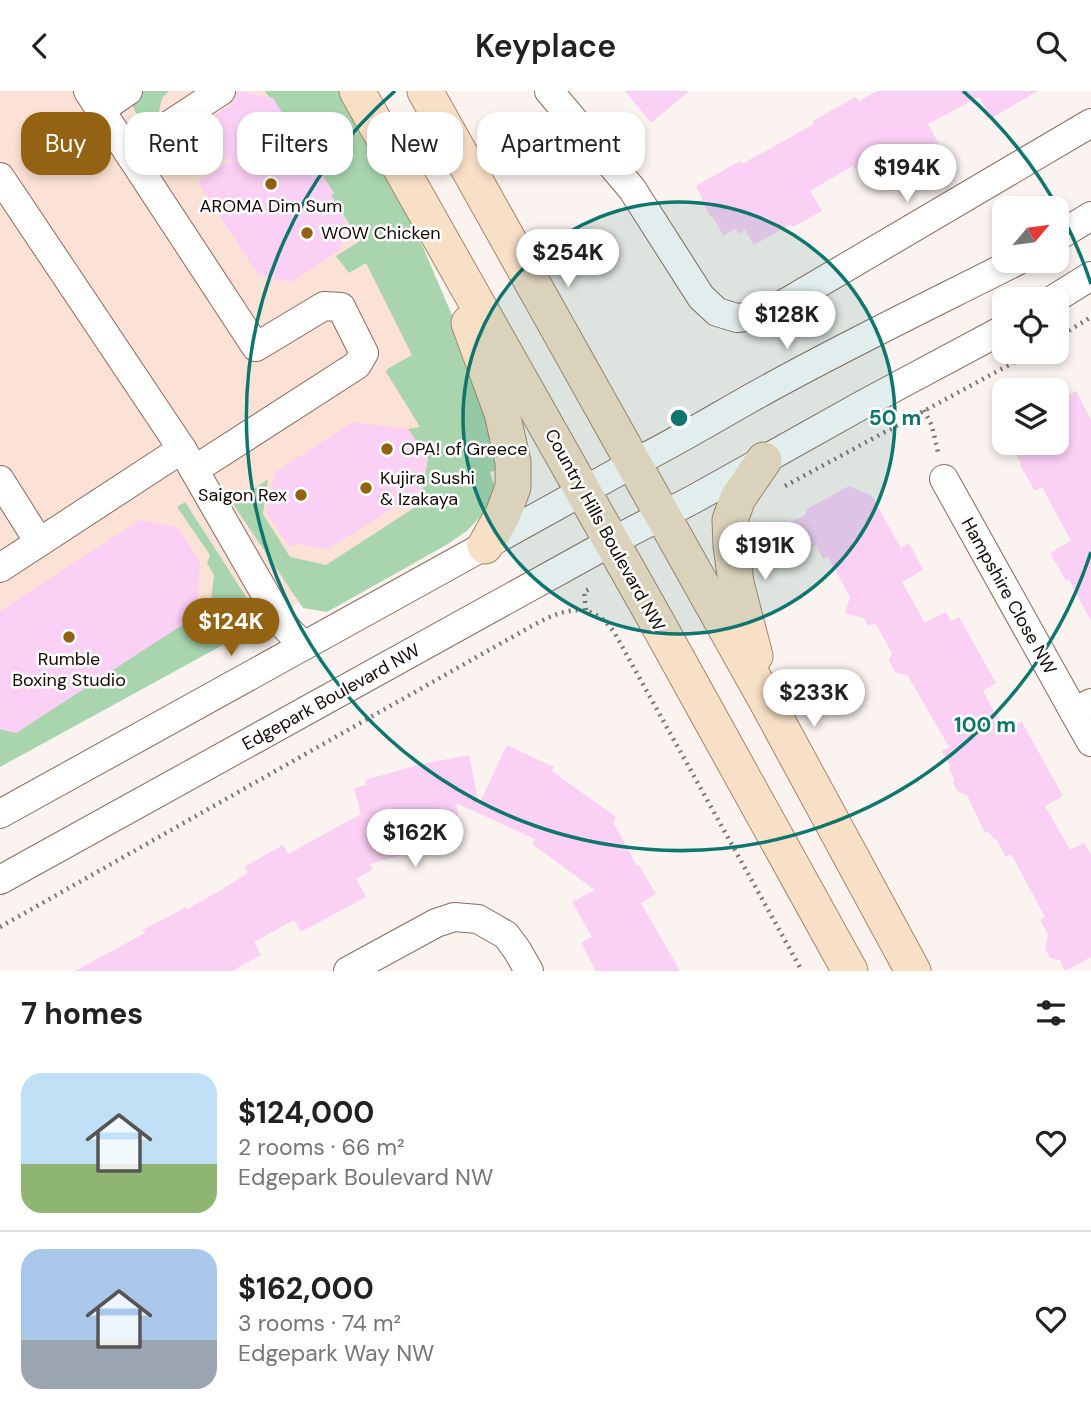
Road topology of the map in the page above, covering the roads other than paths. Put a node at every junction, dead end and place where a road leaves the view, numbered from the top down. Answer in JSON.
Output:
{"nodes":[{"id":1,"x":128,"y":91,"type":"edge"},
{"id":2,"x":221,"y":91,"type":"edge"},
{"id":3,"x":357,"y":91,"type":"edge"},
{"id":4,"x":425,"y":91,"type":"edge"},
{"id":5,"x":549,"y":91,"type":"edge"},
{"id":6,"x":94,"y":100,"type":"edge"},
{"id":7,"x":189,"y":112,"type":"edge"},
{"id":8,"x":1091,"y":123,"type":"edge"},
{"id":9,"x":125,"y":147,"type":"edge"},
{"id":10,"x":143,"y":175,"type":"edge"},
{"id":11,"x":0,"y":177,"type":"edge"},
{"id":12,"x":1091,"y":216,"type":"edge"},
{"id":13,"x":431,"y":222,"type":"junction"},
{"id":14,"x":1069,"y":230,"type":"edge"},
{"id":15,"x":993,"y":273,"type":"edge"},
{"id":16,"x":1091,"y":276,"type":"edge"},
{"id":17,"x":1069,"y":290,"type":"edge"},
{"id":18,"x":992,"y":335,"type":"edge"},
{"id":19,"x":188,"y":459,"type":"junction"},
{"id":20,"x":634,"y":463,"type":"junction"},
{"id":21,"x":772,"y":475,"type":"junction"},
{"id":22,"x":944,"y":479,"type":"road end"},
{"id":23,"x":0,"y":480,"type":"edge"},
{"id":24,"x":583,"y":491,"type":"junction"},
{"id":25,"x":663,"y":514,"type":"junction"},
{"id":26,"x":39,"y":542,"type":"junction"},
{"id":27,"x":611,"y":542,"type":"junction"},
{"id":28,"x":485,"y":545,"type":"junction"},
{"id":29,"x":0,"y":568,"type":"edge"},
{"id":30,"x":303,"y":646,"type":"junction"},
{"id":31,"x":766,"y":700,"type":"junction"},
{"id":32,"x":1083,"y":708,"type":"edge"},
{"id":33,"x":1091,"y":742,"type":"edge"},
{"id":34,"x":0,"y":814,"type":"edge"},
{"id":35,"x":0,"y":880,"type":"edge"},
{"id":36,"x":348,"y":971,"type":"edge"},
{"id":37,"x":529,"y":971,"type":"edge"},
{"id":38,"x":850,"y":971,"type":"edge"},
{"id":39,"x":914,"y":971,"type":"edge"}],
"edges":[{"from":1,"to":6,"type":"street"},
{"from":2,"to":7,"type":"street"},
{"from":3,"to":13,"type":"main road","name":"Country Hills Boulevard NW"},
{"from":4,"to":20,"type":"main road"},
{"from":5,"to":8,"type":"street"},
{"from":6,"to":9,"type":"street"},
{"from":10,"to":19,"type":"street"},
{"from":11,"to":19,"type":"street"},
{"from":12,"to":14,"type":"street"},
{"from":13,"to":24,"type":"main road","name":"Country Hills Boulevard NW"},
{"from":13,"to":28,"type":"main road"},
{"from":15,"to":20,"type":"street"},
{"from":16,"to":17,"type":"street"},
{"from":18,"to":21,"type":"street","name":"Edgepark Boulevard NW"},
{"from":19,"to":26,"type":"street"},
{"from":19,"to":30,"type":"street"},
{"from":20,"to":24,"type":"street"},
{"from":20,"to":25,"type":"main road"},
{"from":21,"to":25,"type":"street","name":"Edgepark Boulevard NW"},
{"from":21,"to":31,"type":"main road"},
{"from":22,"to":32,"type":"street","name":"Hampshire Close NW"},
{"from":23,"to":26,"type":"street"},
{"from":24,"to":27,"type":"main road","name":"Country Hills Boulevard NW"},
{"from":24,"to":28,"type":"street"},
{"from":25,"to":27,"type":"street","name":"Edgepark Boulevard NW"},
{"from":25,"to":31,"type":"main road"},
{"from":26,"to":29,"type":"street"},
{"from":27,"to":35,"type":"street","name":"Edgepark Boulevard NW"},
{"from":27,"to":38,"type":"main road","name":"Country Hills Boulevard NW"},
{"from":28,"to":30,"type":"street"},
{"from":30,"to":34,"type":"street"},
{"from":31,"to":39,"type":"main road"},
{"from":32,"to":33,"type":"street","name":"Hampshire Close NW"},
{"from":36,"to":37,"type":"street"}]}
